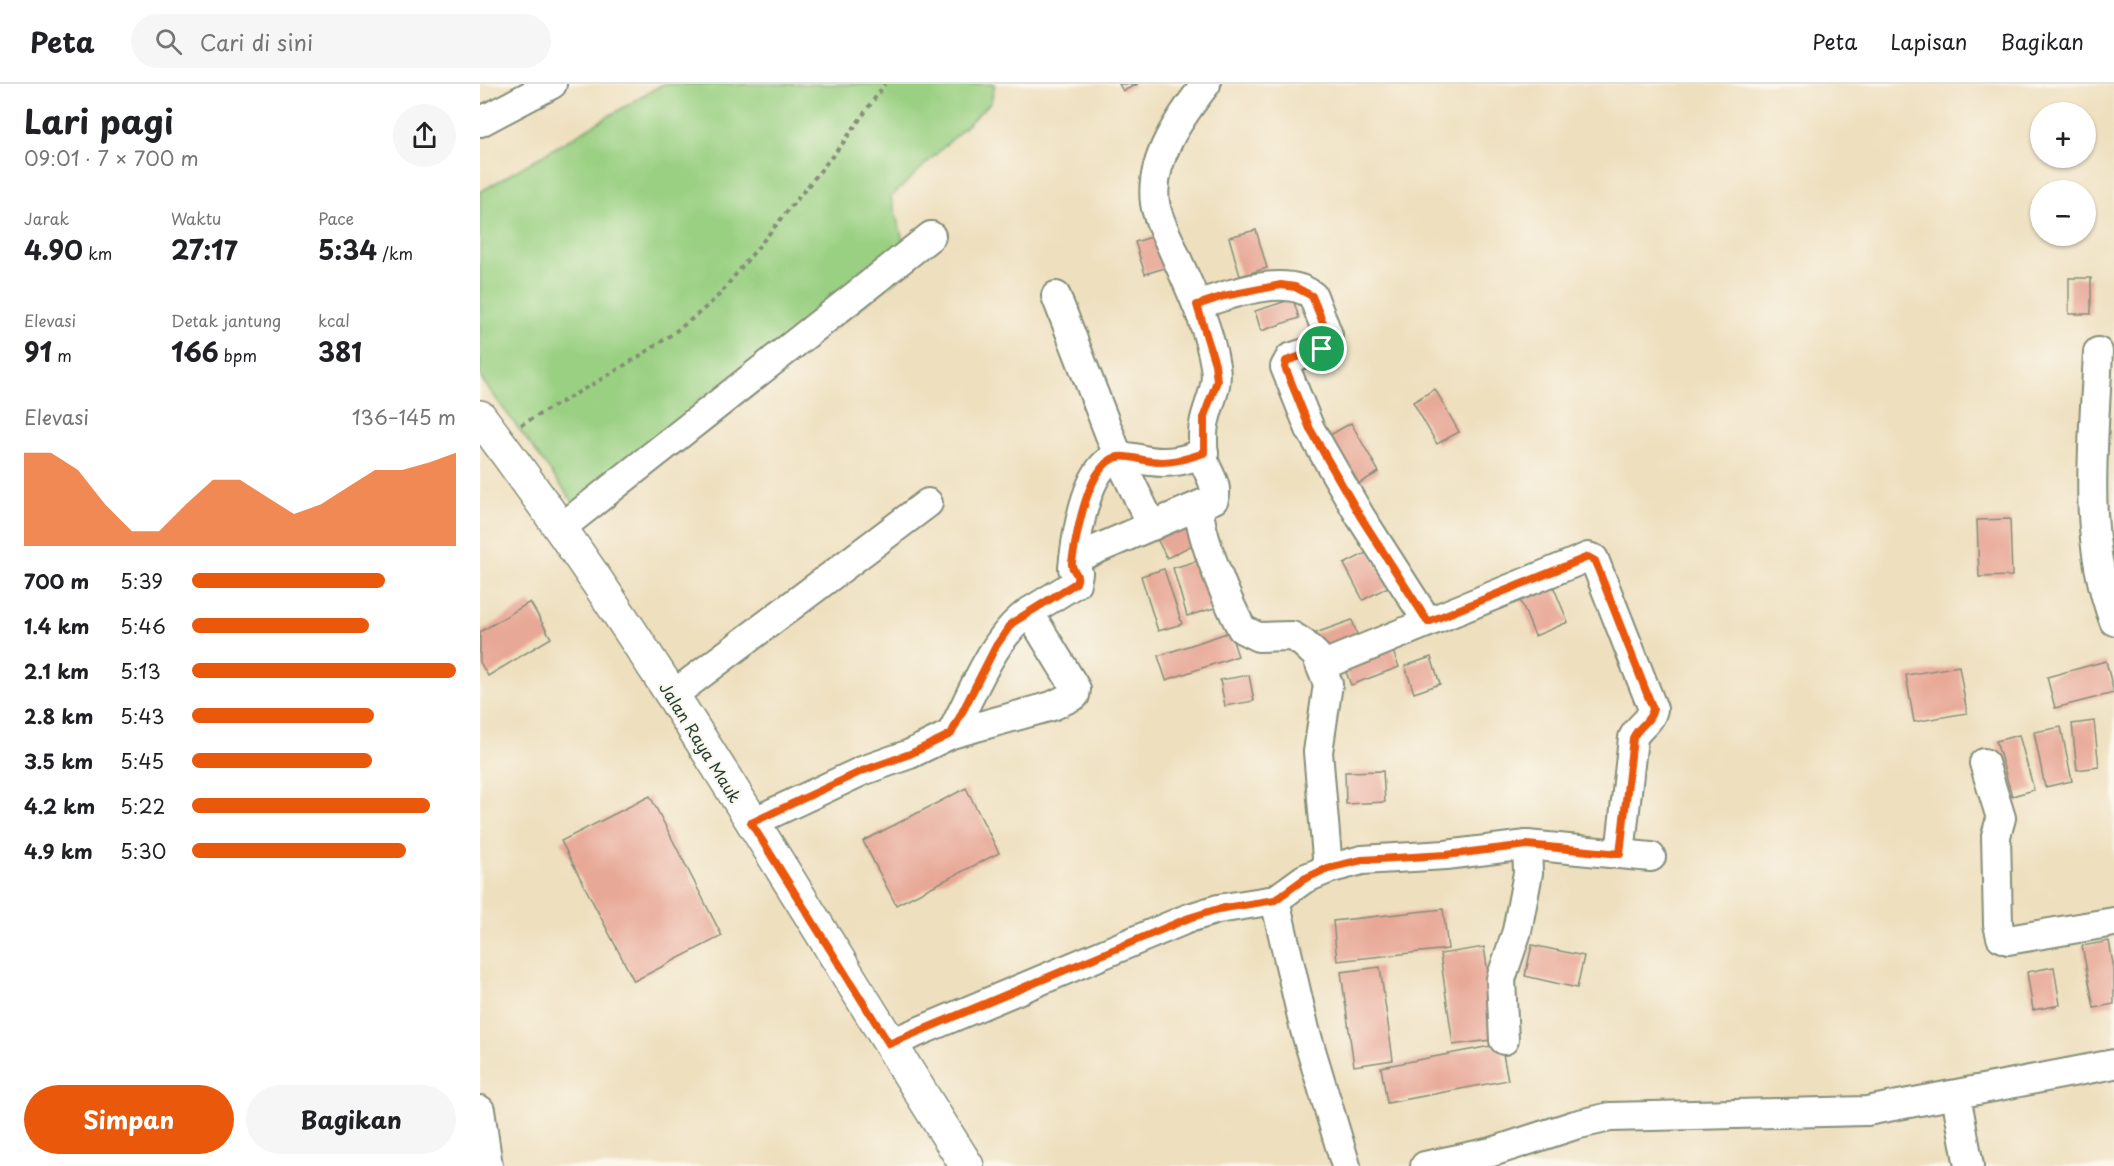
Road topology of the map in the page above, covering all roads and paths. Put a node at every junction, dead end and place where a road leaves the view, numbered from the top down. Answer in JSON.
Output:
{"nodes":[{"id":1,"x":552,"y":84,"type":"edge"},
{"id":2,"x":885,"y":84,"type":"edge"},
{"id":3,"x":1206,"y":84,"type":"edge"},
{"id":4,"x":480,"y":122,"type":"edge"},
{"id":5,"x":931,"y":236,"type":"dead end"},
{"id":6,"x":1056,"y":296,"type":"dead end"},
{"id":7,"x":1197,"y":305,"type":"junction"},
{"id":8,"x":2098,"y":352,"type":"dead end"},
{"id":9,"x":2105,"y":384,"type":"edge"},
{"id":10,"x":488,"y":428,"type":"edge"},
{"id":11,"x":1204,"y":453,"type":"junction"},
{"id":12,"x":1119,"y":456,"type":"junction"},
{"id":13,"x":928,"y":503,"type":"dead end"},
{"id":14,"x":1200,"y":505,"type":"junction"},
{"id":15,"x":1152,"y":526,"type":"junction"},
{"id":16,"x":561,"y":528,"type":"junction"},
{"id":17,"x":1074,"y":559,"type":"junction"},
{"id":18,"x":1029,"y":612,"type":"junction"},
{"id":19,"x":2114,"y":621,"type":"edge"},
{"id":20,"x":1428,"y":622,"type":"junction"},
{"id":21,"x":1321,"y":666,"type":"junction"},
{"id":22,"x":673,"y":695,"type":"junction"},
{"id":23,"x":951,"y":734,"type":"junction"},
{"id":24,"x":1984,"y":763,"type":"dead end"},
{"id":25,"x":751,"y":823,"type":"junction"},
{"id":26,"x":1527,"y":845,"type":"junction"},
{"id":27,"x":1620,"y":854,"type":"junction"},
{"id":28,"x":1651,"y":857,"type":"dead end"},
{"id":29,"x":1328,"y":868,"type":"junction"},
{"id":30,"x":1275,"y":900,"type":"junction"},
{"id":31,"x":2114,"y":922,"type":"edge"},
{"id":32,"x":1504,"y":1040,"type":"dead end"},
{"id":33,"x":889,"y":1044,"type":"junction"},
{"id":34,"x":2114,"y":1064,"type":"edge"},
{"id":35,"x":1956,"y":1095,"type":"junction"},
{"id":36,"x":480,"y":1110,"type":"edge"},
{"id":37,"x":488,"y":1166,"type":"edge"},
{"id":38,"x":967,"y":1166,"type":"edge"},
{"id":39,"x":1346,"y":1166,"type":"edge"},
{"id":40,"x":1425,"y":1166,"type":"edge"},
{"id":41,"x":1969,"y":1166,"type":"edge"}],
"edges":[{"from":1,"to":4,"type":"street"},
{"from":2,"to":10,"type":"path"},
{"from":3,"to":7,"type":"street"},
{"from":5,"to":16,"type":"street"},
{"from":6,"to":12,"type":"street"},
{"from":7,"to":11,"type":"street"},
{"from":7,"to":20,"type":"street"},
{"from":8,"to":9,"type":"street"},
{"from":9,"to":19,"type":"street"},
{"from":10,"to":16,"type":"main road","name":"Jalan Raya Mauk"},
{"from":11,"to":12,"type":"street"},
{"from":11,"to":14,"type":"street"},
{"from":12,"to":15,"type":"street"},
{"from":12,"to":17,"type":"street"},
{"from":13,"to":22,"type":"street"},
{"from":14,"to":15,"type":"street"},
{"from":14,"to":21,"type":"street"},
{"from":15,"to":17,"type":"street"},
{"from":16,"to":22,"type":"main road","name":"Jalan Raya Mauk"},
{"from":17,"to":18,"type":"street"},
{"from":18,"to":23,"type":"street"},
{"from":18,"to":23,"type":"street"},
{"from":20,"to":21,"type":"street"},
{"from":20,"to":27,"type":"street"},
{"from":21,"to":29,"type":"street"},
{"from":22,"to":25,"type":"main road","name":"Jalan Raya Mauk"},
{"from":23,"to":25,"type":"street"},
{"from":24,"to":31,"type":"street"},
{"from":25,"to":33,"type":"main road","name":"Jalan Raya Mauk"},
{"from":26,"to":27,"type":"street"},
{"from":26,"to":29,"type":"street"},
{"from":26,"to":32,"type":"street"},
{"from":27,"to":28,"type":"street"},
{"from":29,"to":30,"type":"street"},
{"from":30,"to":33,"type":"street"},
{"from":30,"to":39,"type":"street"},
{"from":33,"to":38,"type":"main road","name":"Jalan Raya Mauk"},
{"from":34,"to":35,"type":"street"},
{"from":35,"to":40,"type":"street"},
{"from":35,"to":41,"type":"street"},
{"from":36,"to":37,"type":"street"}]}
